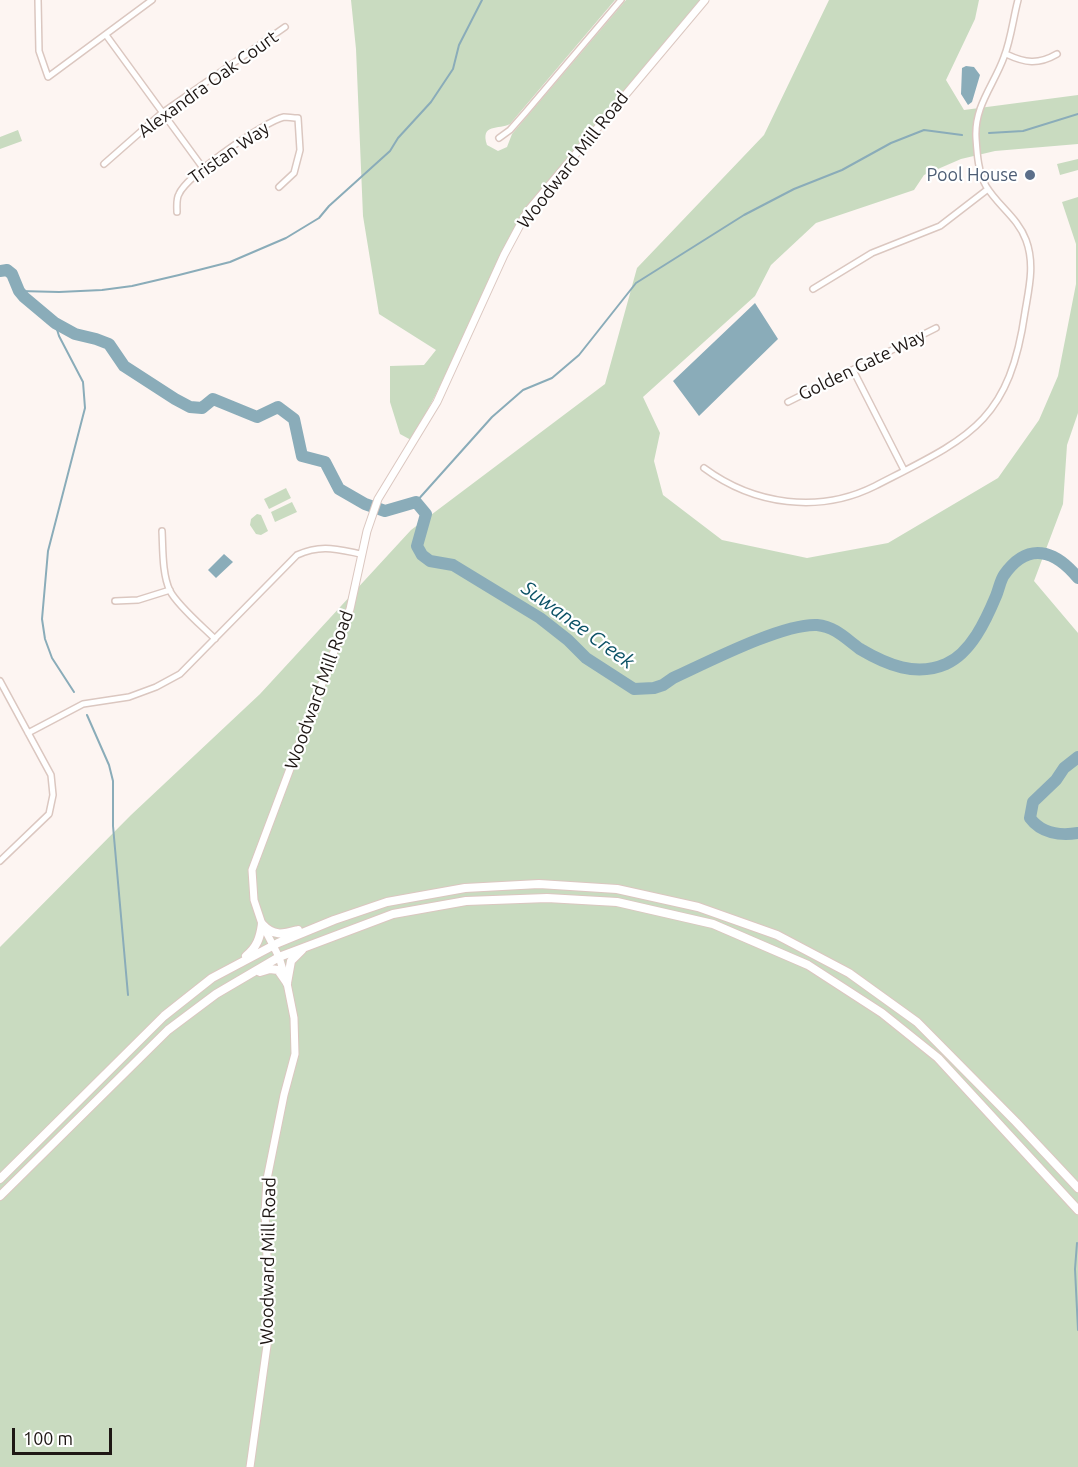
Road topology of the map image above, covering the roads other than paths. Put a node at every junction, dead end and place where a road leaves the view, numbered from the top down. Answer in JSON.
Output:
{"nodes":[{"id":1,"x":38,"y":0,"type":"edge"},
{"id":2,"x":153,"y":0,"type":"edge"},
{"id":3,"x":621,"y":0,"type":"edge"},
{"id":4,"x":705,"y":0,"type":"edge"},
{"id":5,"x":1018,"y":0,"type":"edge"},
{"id":6,"x":285,"y":27,"type":"dead end"},
{"id":7,"x":106,"y":35,"type":"junction"},
{"id":8,"x":1006,"y":54,"type":"junction"},
{"id":9,"x":1057,"y":54,"type":"dead end"},
{"id":10,"x":162,"y":113,"type":"junction"},
{"id":11,"x":499,"y":138,"type":"dead end"},
{"id":12,"x":104,"y":164,"type":"dead end"},
{"id":13,"x":203,"y":168,"type":"junction"},
{"id":14,"x":279,"y":187,"type":"dead end"},
{"id":15,"x":988,"y":189,"type":"junction"},
{"id":16,"x":177,"y":212,"type":"dead end"},
{"id":17,"x":813,"y":290,"type":"dead end"},
{"id":18,"x":936,"y":328,"type":"dead end"},
{"id":19,"x":853,"y":370,"type":"junction"},
{"id":20,"x":788,"y":402,"type":"dead end"},
{"id":21,"x":704,"y":468,"type":"dead end"},
{"id":22,"x":904,"y":470,"type":"junction"},
{"id":23,"x":162,"y":531,"type":"dead end"},
{"id":24,"x":361,"y":554,"type":"junction"},
{"id":25,"x":170,"y":590,"type":"junction"},
{"id":26,"x":116,"y":601,"type":"dead end"},
{"id":27,"x":215,"y":639,"type":"junction"},
{"id":28,"x":0,"y":681,"type":"edge"},
{"id":29,"x":28,"y":733,"type":"junction"},
{"id":30,"x":1,"y":857,"type":"edge"},
{"id":31,"x":334,"y":920,"type":"junction"},
{"id":32,"x":262,"y":924,"type":"junction"},
{"id":33,"x":273,"y":945,"type":"junction"},
{"id":34,"x":306,"y":947,"type":"junction"},
{"id":35,"x":279,"y":957,"type":"junction"},
{"id":36,"x":236,"y":965,"type":"junction"},
{"id":37,"x":247,"y":976,"type":"junction"},
{"id":38,"x":287,"y":983,"type":"junction"},
{"id":39,"x":0,"y":1179,"type":"edge"},
{"id":40,"x":1078,"y":1188,"type":"edge"},
{"id":41,"x":0,"y":1196,"type":"edge"},
{"id":42,"x":1078,"y":1210,"type":"edge"},
{"id":43,"x":250,"y":1467,"type":"edge"}],
"edges":[{"from":1,"to":7,"type":"street"},
{"from":2,"to":7,"type":"street"},
{"from":3,"to":11,"type":"street"},
{"from":4,"to":24,"type":"street","name":"Woodward Mill Road"},
{"from":5,"to":8,"type":"street"},
{"from":6,"to":10,"type":"street","name":"Alexandra Oak Court"},
{"from":7,"to":10,"type":"street"},
{"from":8,"to":9,"type":"street"},
{"from":8,"to":15,"type":"street"},
{"from":10,"to":12,"type":"street","name":"Alexandra Oak Court"},
{"from":10,"to":13,"type":"street"},
{"from":13,"to":14,"type":"street","name":"Tristan Way"},
{"from":13,"to":16,"type":"street","name":"Tristan Way"},
{"from":15,"to":17,"type":"street"},
{"from":15,"to":22,"type":"street"},
{"from":18,"to":19,"type":"street","name":"Golden Gate Way"},
{"from":19,"to":20,"type":"street","name":"Golden Gate Way"},
{"from":19,"to":22,"type":"street"},
{"from":21,"to":22,"type":"street"},
{"from":23,"to":25,"type":"street"},
{"from":24,"to":27,"type":"street"},
{"from":24,"to":32,"type":"street","name":"Woodward Mill Road"},
{"from":25,"to":26,"type":"street"},
{"from":25,"to":27,"type":"street"},
{"from":27,"to":29,"type":"street"},
{"from":28,"to":29,"type":"street"},
{"from":29,"to":30,"type":"street"},
{"from":31,"to":32,"type":"main road"},
{"from":31,"to":33,"type":"main road"},
{"from":31,"to":40,"type":"main road"},
{"from":32,"to":33,"type":"street","name":"Woodward Mill Road"},
{"from":32,"to":36,"type":"main road"},
{"from":33,"to":35,"type":"street","name":"Woodward Mill Road"},
{"from":33,"to":36,"type":"main road"},
{"from":34,"to":35,"type":"main road"},
{"from":34,"to":38,"type":"main road"},
{"from":34,"to":42,"type":"main road"},
{"from":35,"to":37,"type":"main road"},
{"from":35,"to":38,"type":"street","name":"Woodward Mill Road"},
{"from":36,"to":39,"type":"main road"},
{"from":37,"to":38,"type":"main road"},
{"from":37,"to":41,"type":"main road"},
{"from":38,"to":43,"type":"street","name":"Woodward Mill Road"}]}
